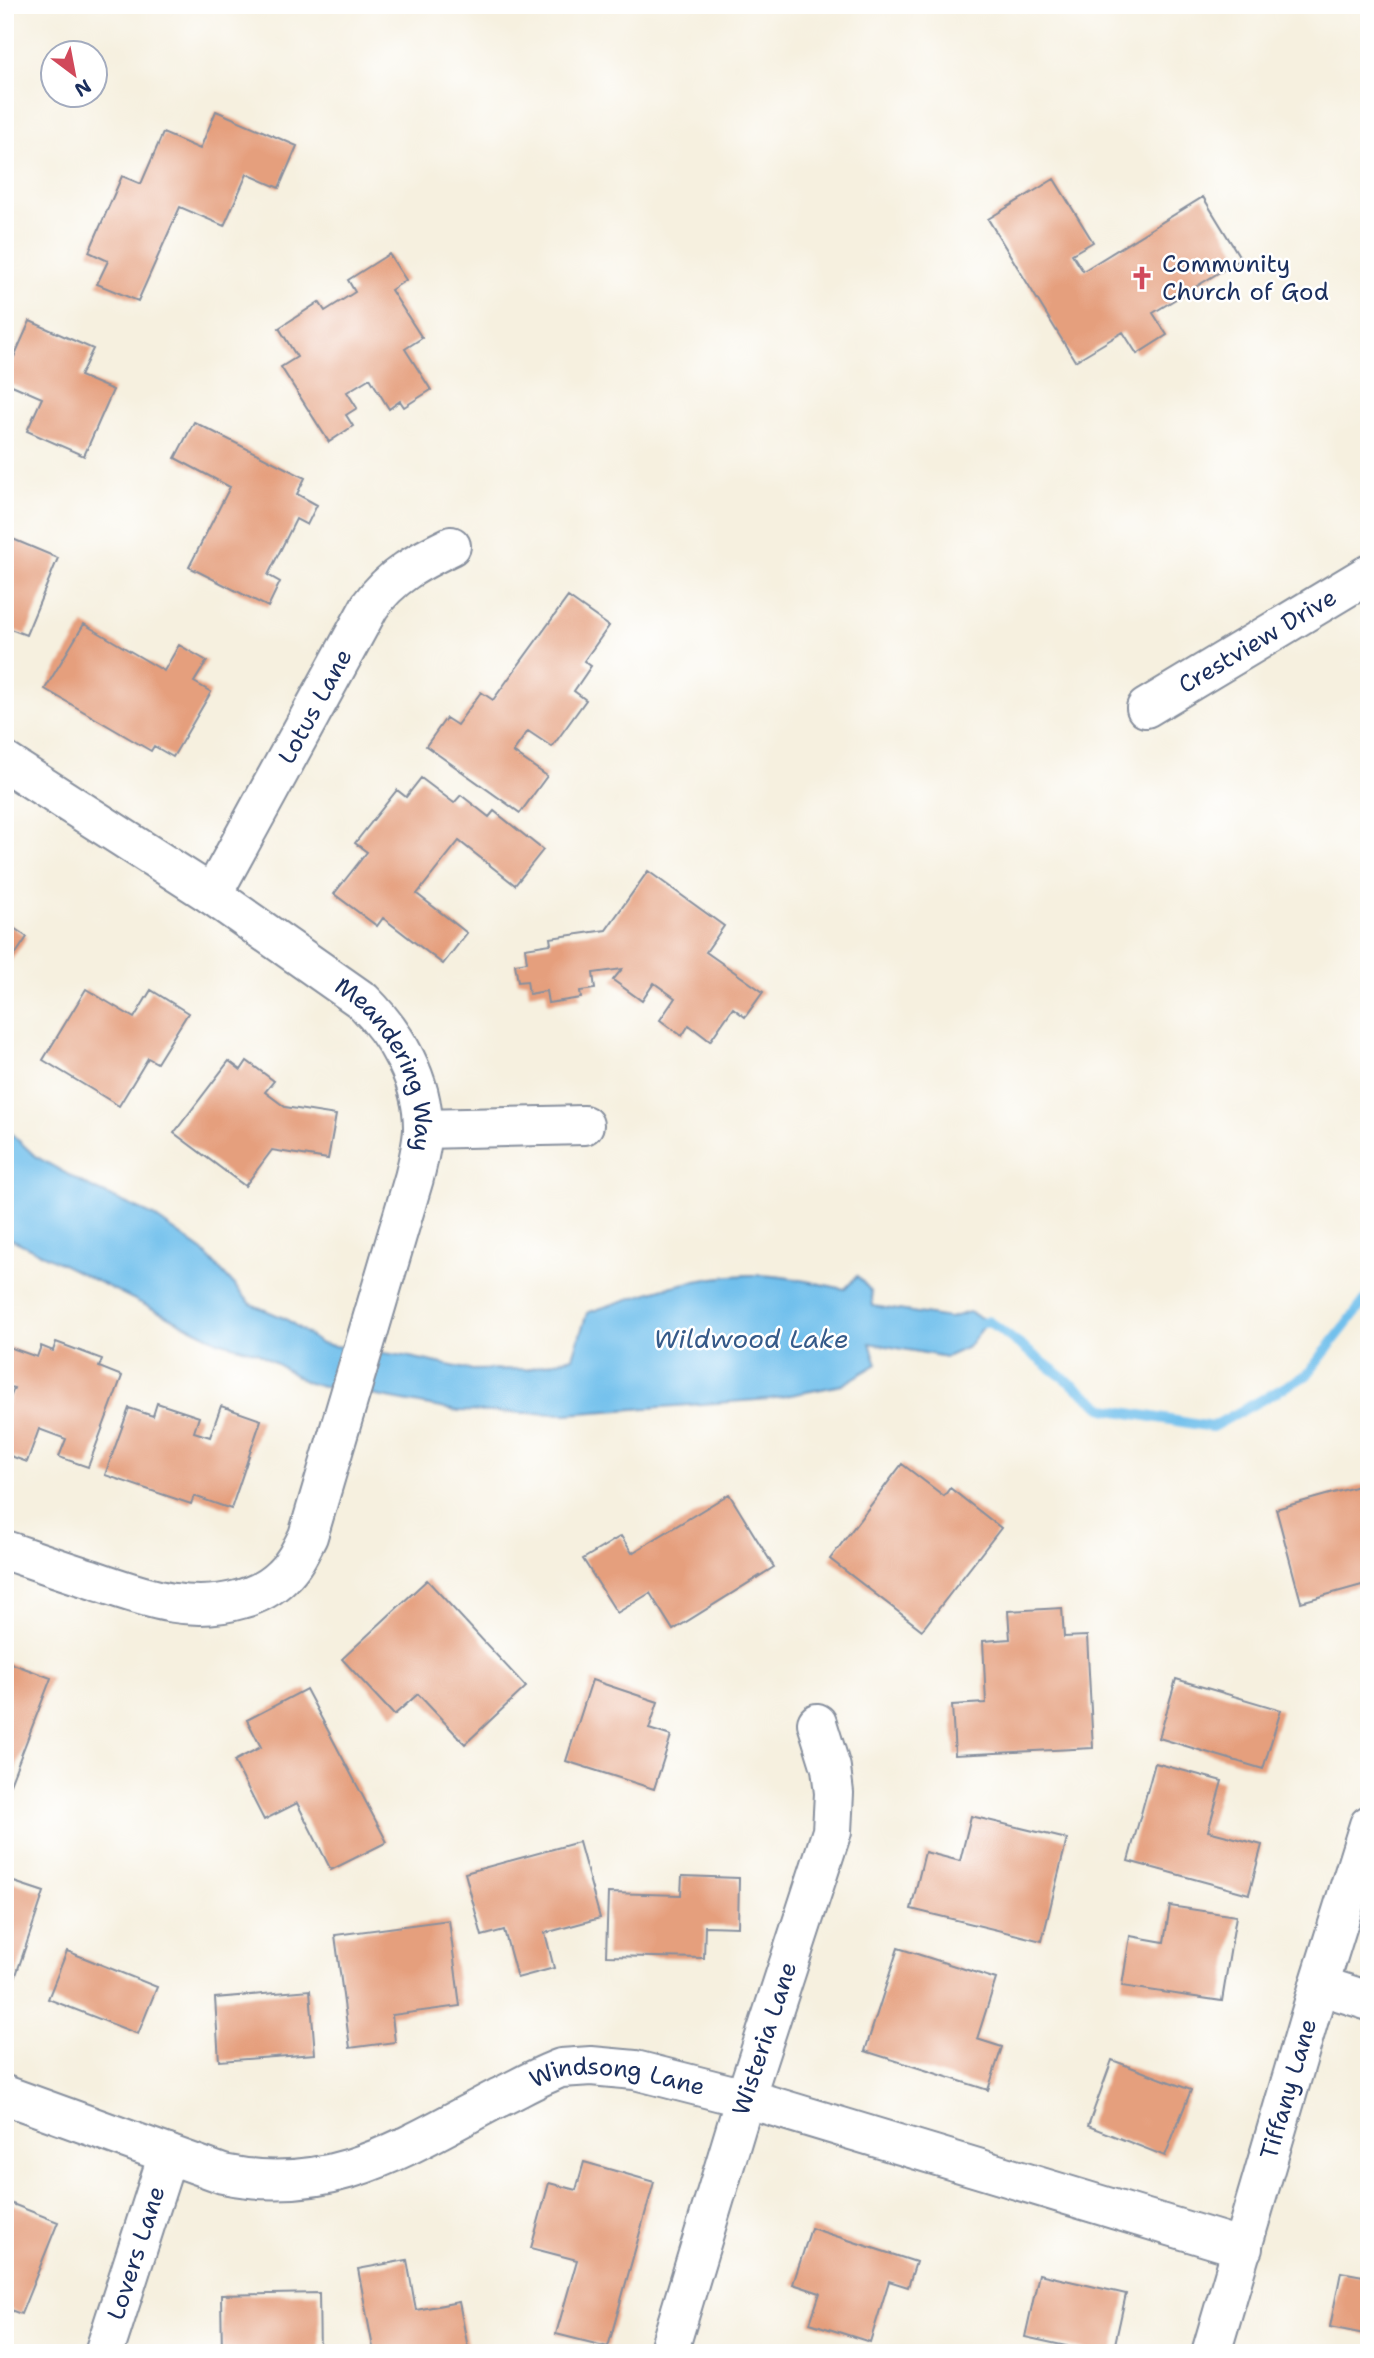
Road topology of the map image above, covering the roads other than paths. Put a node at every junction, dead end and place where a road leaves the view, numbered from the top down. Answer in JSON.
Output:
{"nodes":[{"id":1,"x":451,"y":546,"type":"dead end"},
{"id":2,"x":1369,"y":574,"type":"edge"},
{"id":3,"x":1146,"y":709,"type":"dead end"},
{"id":4,"x":5,"y":762,"type":"edge"},
{"id":5,"x":212,"y":895,"type":"junction"},
{"id":6,"x":584,"y":1125,"type":"dead end"},
{"id":7,"x":423,"y":1129,"type":"junction"},
{"id":8,"x":5,"y":1550,"type":"edge"},
{"id":9,"x":817,"y":1723,"type":"dead end"},
{"id":10,"x":1369,"y":1825,"type":"edge"},
{"id":11,"x":1319,"y":1985,"type":"junction"},
{"id":12,"x":1369,"y":2001,"type":"edge"},
{"id":13,"x":5,"y":2095,"type":"edge"},
{"id":14,"x":745,"y":2098,"type":"junction"},
{"id":15,"x":168,"y":2154,"type":"junction"},
{"id":16,"x":1243,"y":2248,"type":"junction"},
{"id":17,"x":104,"y":2353,"type":"edge"},
{"id":18,"x":668,"y":2353,"type":"edge"},
{"id":19,"x":1211,"y":2353,"type":"edge"}],
"edges":[{"from":1,"to":5,"type":"street","name":"Lotus Lane"},
{"from":2,"to":3,"type":"street","name":"Crestview Drive"},
{"from":4,"to":5,"type":"street","name":"Meandering Way"},
{"from":5,"to":7,"type":"street","name":"Meandering Way"},
{"from":6,"to":7,"type":"street"},
{"from":7,"to":8,"type":"street","name":"Meandering Way"},
{"from":9,"to":14,"type":"street","name":"Wisteria Lane"},
{"from":10,"to":11,"type":"street","name":"Tiffany Lane"},
{"from":11,"to":12,"type":"street"},
{"from":11,"to":16,"type":"street","name":"Tiffany Lane"},
{"from":13,"to":15,"type":"street","name":"Windsong Lane"},
{"from":14,"to":15,"type":"street","name":"Windsong Lane"},
{"from":14,"to":16,"type":"street","name":"Windsong Lane"},
{"from":14,"to":18,"type":"street","name":"Wisteria Lane"},
{"from":15,"to":17,"type":"street","name":"Lovers Lane"},
{"from":16,"to":19,"type":"street","name":"Tiffany Lane"}]}
